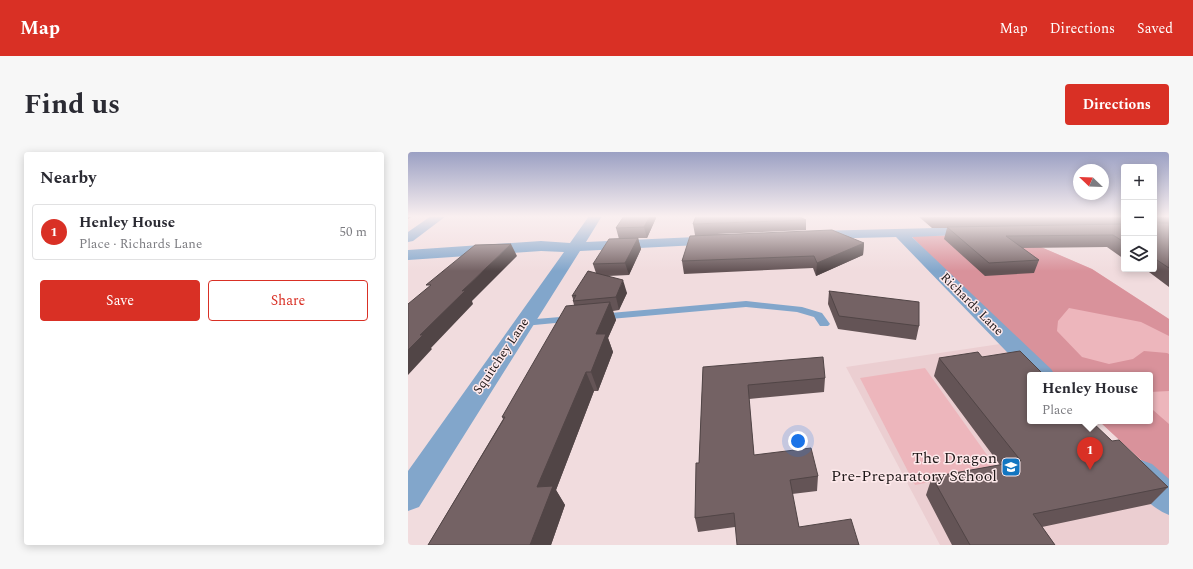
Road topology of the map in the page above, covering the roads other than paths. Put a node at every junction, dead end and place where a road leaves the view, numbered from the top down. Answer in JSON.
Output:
{"nodes":[{"id":1,"x":584,"y":234,"type":"edge"},
{"id":2,"x":856,"y":234,"type":"edge"},
{"id":3,"x":901,"y":234,"type":"edge"},
{"id":4,"x":802,"y":236,"type":"edge"},
{"id":5,"x":733,"y":239,"type":"edge"},
{"id":6,"x":575,"y":247,"type":"junction"},
{"id":7,"x":408,"y":255,"type":"edge"},
{"id":8,"x":524,"y":323,"type":"junction"},
{"id":9,"x":824,"y":324,"type":"dead end"},
{"id":10,"x":1040,"y":372,"type":"edge"},
{"id":11,"x":1121,"y":453,"type":"edge"},
{"id":12,"x":408,"y":497,"type":"edge"},
{"id":13,"x":1169,"y":500,"type":"edge"}],
"edges":[{"from":1,"to":6,"type":"street","name":"Squitchey Lane"},
{"from":2,"to":4,"type":"street"},
{"from":3,"to":10,"type":"street","name":"Richards Lane"},
{"from":5,"to":6,"type":"street"},
{"from":6,"to":7,"type":"street"},
{"from":6,"to":8,"type":"street","name":"Squitchey Lane"},
{"from":8,"to":9,"type":"lane"},
{"from":8,"to":12,"type":"street","name":"Squitchey Lane"},
{"from":11,"to":13,"type":"street"}]}
